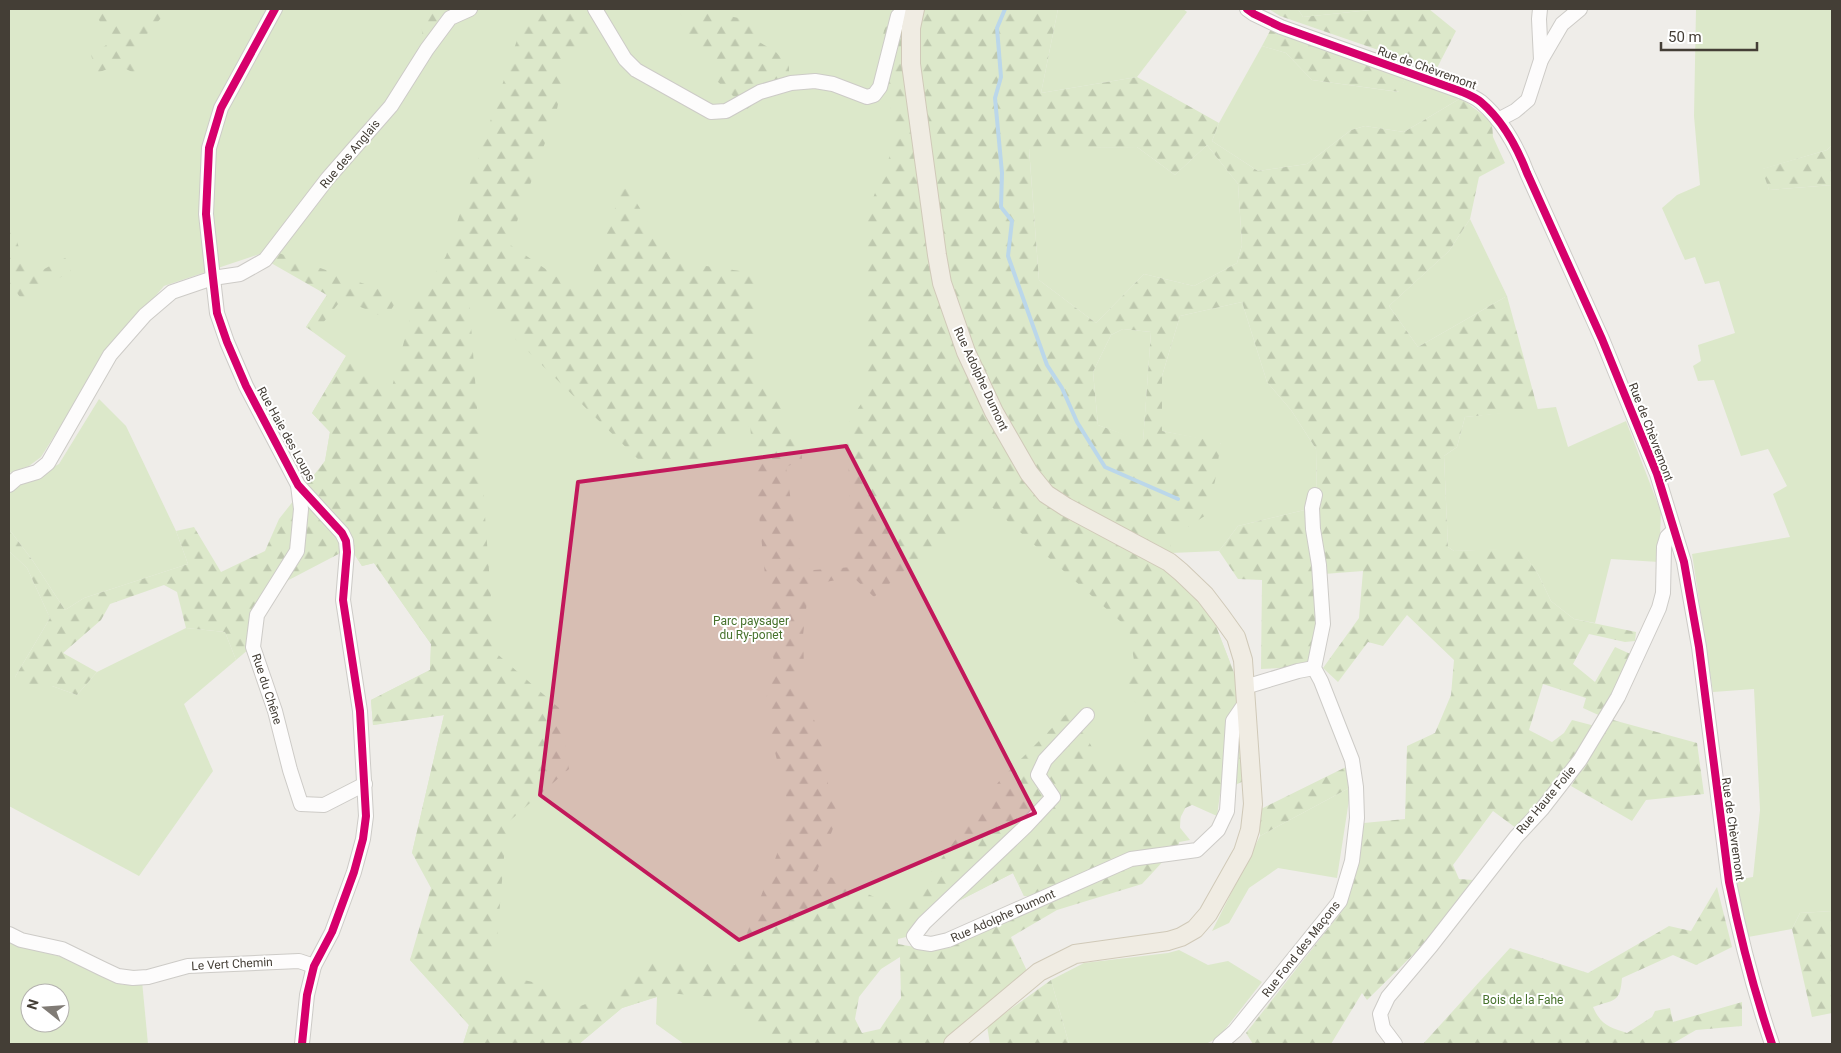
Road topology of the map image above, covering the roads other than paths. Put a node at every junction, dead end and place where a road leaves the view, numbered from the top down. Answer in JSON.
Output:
{"nodes":[{"id":1,"x":275,"y":9,"type":"edge"},
{"id":2,"x":470,"y":9,"type":"edge"},
{"id":3,"x":595,"y":9,"type":"edge"},
{"id":4,"x":906,"y":9,"type":"edge"},
{"id":5,"x":915,"y":9,"type":"edge"},
{"id":6,"x":1247,"y":9,"type":"edge"},
{"id":7,"x":1540,"y":9,"type":"edge"},
{"id":8,"x":1580,"y":9,"type":"edge"},
{"id":9,"x":1541,"y":60,"type":"junction"},
{"id":10,"x":1498,"y":120,"type":"junction"},
{"id":11,"x":213,"y":278,"type":"junction"},
{"id":12,"x":298,"y":484,"type":"junction"},
{"id":13,"x":9,"y":485,"type":"edge"},
{"id":14,"x":1315,"y":494,"type":"dead end"},
{"id":15,"x":1674,"y":530,"type":"junction"},
{"id":16,"x":1314,"y":668,"type":"junction"},
{"id":17,"x":1245,"y":694,"type":"junction"},
{"id":18,"x":1087,"y":715,"type":"dead end"},
{"id":19,"x":365,"y":784,"type":"junction"},
{"id":20,"x":9,"y":934,"type":"edge"},
{"id":21,"x":314,"y":966,"type":"junction"},
{"id":22,"x":302,"y":1044,"type":"edge"},
{"id":23,"x":953,"y":1044,"type":"edge"},
{"id":24,"x":1220,"y":1044,"type":"edge"},
{"id":25,"x":1395,"y":1044,"type":"edge"},
{"id":26,"x":1772,"y":1044,"type":"edge"}],
"edges":[{"from":1,"to":11,"type":"street","name":"Rue Haie des Loups"},
{"from":2,"to":11,"type":"street","name":"Rue des Anglais"},
{"from":3,"to":4,"type":"street"},
{"from":5,"to":17,"type":"main road","name":"Rue Adolphe Dumont"},
{"from":6,"to":10,"type":"street","name":"Rue de Chèvremont"},
{"from":7,"to":9,"type":"street"},
{"from":8,"to":9,"type":"street"},
{"from":9,"to":10,"type":"street"},
{"from":10,"to":15,"type":"street","name":"Rue de Chèvremont"},
{"from":11,"to":12,"type":"street","name":"Rue Haie des Loups"},
{"from":11,"to":13,"type":"street","name":"Rue des Anglais"},
{"from":12,"to":19,"type":"street","name":"Rue Haie des Loups"},
{"from":12,"to":19,"type":"street","name":"Rue du Chêne"},
{"from":14,"to":16,"type":"street"},
{"from":15,"to":25,"type":"street","name":"Rue Haute Folie"},
{"from":15,"to":26,"type":"street","name":"Rue de Chèvremont"},
{"from":16,"to":17,"type":"street"},
{"from":16,"to":24,"type":"street","name":"Rue Fond des Maçons"},
{"from":17,"to":18,"type":"street","name":"Rue Adolphe Dumont"},
{"from":17,"to":23,"type":"main road","name":"Rue Adolphe Dumont"},
{"from":19,"to":21,"type":"street","name":"Rue Haie des Loups"},
{"from":20,"to":21,"type":"street","name":"Le Vert Chemin"},
{"from":21,"to":22,"type":"street","name":"Rue Haie des Loups"}]}
